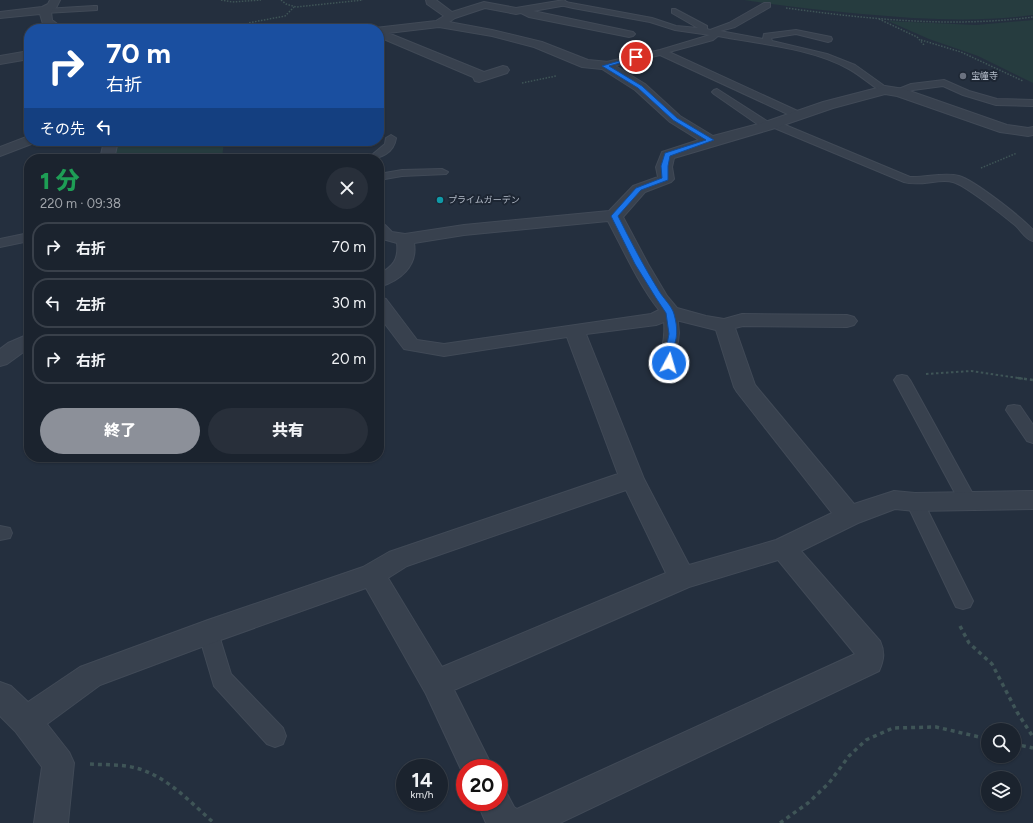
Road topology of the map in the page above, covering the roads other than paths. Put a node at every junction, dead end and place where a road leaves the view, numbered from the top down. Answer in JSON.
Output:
{"nodes":[{"id":1,"x":55,"y":0,"type":"edge"},
{"id":2,"x":431,"y":0,"type":"edge"},
{"id":3,"x":563,"y":3,"type":"joint"},
{"id":4,"x":767,"y":5,"type":"road end"},
{"id":5,"x":94,"y":8,"type":"dead end"},
{"id":6,"x":45,"y":10,"type":"junction"},
{"id":7,"x":524,"y":10,"type":"junction"},
{"id":8,"x":675,"y":11,"type":"dead end"},
{"id":9,"x":0,"y":15,"type":"edge"},
{"id":10,"x":445,"y":20,"type":"junction"},
{"id":11,"x":50,"y":24,"type":"edge"},
{"id":12,"x":384,"y":31,"type":"edge"},
{"id":13,"x":713,"y":32,"type":"junction"},
{"id":14,"x":384,"y":34,"type":"edge"},
{"id":15,"x":629,"y":34,"type":"dead end"},
{"id":16,"x":828,"y":39,"type":"dead end"},
{"id":17,"x":768,"y":43,"type":"junction"},
{"id":18,"x":661,"y":52,"type":"junction"},
{"id":19,"x":24,"y":56,"type":"edge"},
{"id":20,"x":0,"y":60,"type":"edge"},
{"id":21,"x":605,"y":66,"type":"junction"},
{"id":22,"x":503,"y":70,"type":"dead end"},
{"id":23,"x":885,"y":90,"type":"junction"},
{"id":24,"x":717,"y":92,"type":"dead end"},
{"id":25,"x":899,"y":92,"type":"junction"},
{"id":26,"x":1033,"y":103,"type":"edge"},
{"id":27,"x":798,"y":115,"type":"junction"},
{"id":28,"x":770,"y":125,"type":"junction"},
{"id":29,"x":1033,"y":131,"type":"edge"},
{"id":30,"x":391,"y":138,"type":"dead end"},
{"id":31,"x":711,"y":140,"type":"junction"},
{"id":32,"x":24,"y":142,"type":"edge"},
{"id":33,"x":0,"y":152,"type":"edge"},
{"id":34,"x":378,"y":154,"type":"edge"},
{"id":35,"x":442,"y":172,"type":"dead end"},
{"id":36,"x":384,"y":176,"type":"edge"},
{"id":37,"x":614,"y":216,"type":"junction"},
{"id":38,"x":384,"y":233,"type":"edge"},
{"id":39,"x":1033,"y":237,"type":"edge"},
{"id":40,"x":24,"y":238,"type":"edge"},
{"id":41,"x":405,"y":239,"type":"junction"},
{"id":42,"x":0,"y":242,"type":"edge"},
{"id":43,"x":384,"y":279,"type":"edge"},
{"id":44,"x":384,"y":310,"type":"edge"},
{"id":45,"x":670,"y":312,"type":"junction"},
{"id":46,"x":847,"y":321,"type":"dead end"},
{"id":47,"x":724,"y":325,"type":"junction"},
{"id":48,"x":574,"y":330,"type":"junction"},
{"id":49,"x":24,"y":342,"type":"edge"},
{"id":50,"x":0,"y":359,"type":"edge"},
{"id":51,"x":669,"y":363,"type":"dead end"},
{"id":52,"x":902,"y":380,"type":"road end"},
{"id":53,"x":1014,"y":410,"type":"dead end"},
{"id":54,"x":1033,"y":437,"type":"edge"},
{"id":55,"x":632,"y":480,"type":"junction"},
{"id":56,"x":968,"y":500,"type":"junction"},
{"id":57,"x":1033,"y":500,"type":"edge"},
{"id":58,"x":915,"y":502,"type":"junction"},
{"id":59,"x":850,"y":516,"type":"junction"},
{"id":60,"x":783,"y":548,"type":"junction"},
{"id":61,"x":372,"y":575,"type":"junction"},
{"id":62,"x":682,"y":578,"type":"junction"},
{"id":63,"x":963,"y":601,"type":"dead end"},
{"id":64,"x":208,"y":632,"type":"junction"},
{"id":65,"x":436,"y":684,"type":"junction"},
{"id":66,"x":0,"y":696,"type":"edge"},
{"id":67,"x":26,"y":721,"type":"junction"},
{"id":68,"x":275,"y":736,"type":"dead end"},
{"id":69,"x":473,"y":759,"type":"edge"},
{"id":70,"x":498,"y":811,"type":"edge"},
{"id":71,"x":51,"y":823,"type":"edge"},
{"id":72,"x":509,"y":823,"type":"edge"},
{"id":73,"x":523,"y":823,"type":"edge"}],
"edges":[{"from":1,"to":6,"type":"street"},
{"from":2,"to":10,"type":"street"},
{"from":3,"to":7,"type":"street"},
{"from":3,"to":13,"type":"lane"},
{"from":4,"to":13,"type":"lane"},
{"from":5,"to":6,"type":"lane"},
{"from":6,"to":9,"type":"street"},
{"from":6,"to":11,"type":"street"},
{"from":7,"to":10,"type":"street"},
{"from":7,"to":15,"type":"street"},
{"from":8,"to":13,"type":"lane"},
{"from":10,"to":12,"type":"street"},
{"from":10,"to":21,"type":"street"},
{"from":13,"to":17,"type":"lane"},
{"from":13,"to":18,"type":"lane"},
{"from":14,"to":22,"type":"street"},
{"from":16,"to":17,"type":"lane"},
{"from":17,"to":23,"type":"lane"},
{"from":18,"to":21,"type":"lane"},
{"from":18,"to":27,"type":"lane"},
{"from":19,"to":20,"type":"street"},
{"from":21,"to":31,"type":"street"},
{"from":23,"to":25,"type":"street"},
{"from":23,"to":27,"type":"street"},
{"from":24,"to":28,"type":"lane"},
{"from":25,"to":26,"type":"lane"},
{"from":25,"to":29,"type":"street"},
{"from":27,"to":28,"type":"street"},
{"from":28,"to":31,"type":"street"},
{"from":28,"to":39,"type":"lane"},
{"from":30,"to":34,"type":"lane"},
{"from":31,"to":37,"type":"street"},
{"from":32,"to":33,"type":"street"},
{"from":35,"to":36,"type":"lane"},
{"from":37,"to":41,"type":"street"},
{"from":37,"to":45,"type":"street"},
{"from":38,"to":41,"type":"street"},
{"from":40,"to":42,"type":"lane"},
{"from":41,"to":43,"type":"street"},
{"from":44,"to":48,"type":"street"},
{"from":45,"to":47,"type":"street"},
{"from":45,"to":48,"type":"street"},
{"from":45,"to":51,"type":"lane"},
{"from":46,"to":47,"type":"street"},
{"from":47,"to":59,"type":"street"},
{"from":48,"to":55,"type":"street"},
{"from":49,"to":50,"type":"street"},
{"from":52,"to":56,"type":"lane"},
{"from":53,"to":54,"type":"lane"},
{"from":55,"to":61,"type":"street"},
{"from":55,"to":62,"type":"street"},
{"from":56,"to":57,"type":"street"},
{"from":56,"to":58,"type":"street"},
{"from":58,"to":59,"type":"street"},
{"from":58,"to":63,"type":"lane"},
{"from":59,"to":60,"type":"street"},
{"from":60,"to":62,"type":"street"},
{"from":60,"to":73,"type":"street"},
{"from":61,"to":64,"type":"street"},
{"from":61,"to":65,"type":"street"},
{"from":62,"to":65,"type":"street"},
{"from":64,"to":67,"type":"street"},
{"from":64,"to":68,"type":"lane"},
{"from":65,"to":69,"type":"street"},
{"from":66,"to":67,"type":"street"},
{"from":67,"to":71,"type":"street"},
{"from":70,"to":72,"type":"street"}]}
